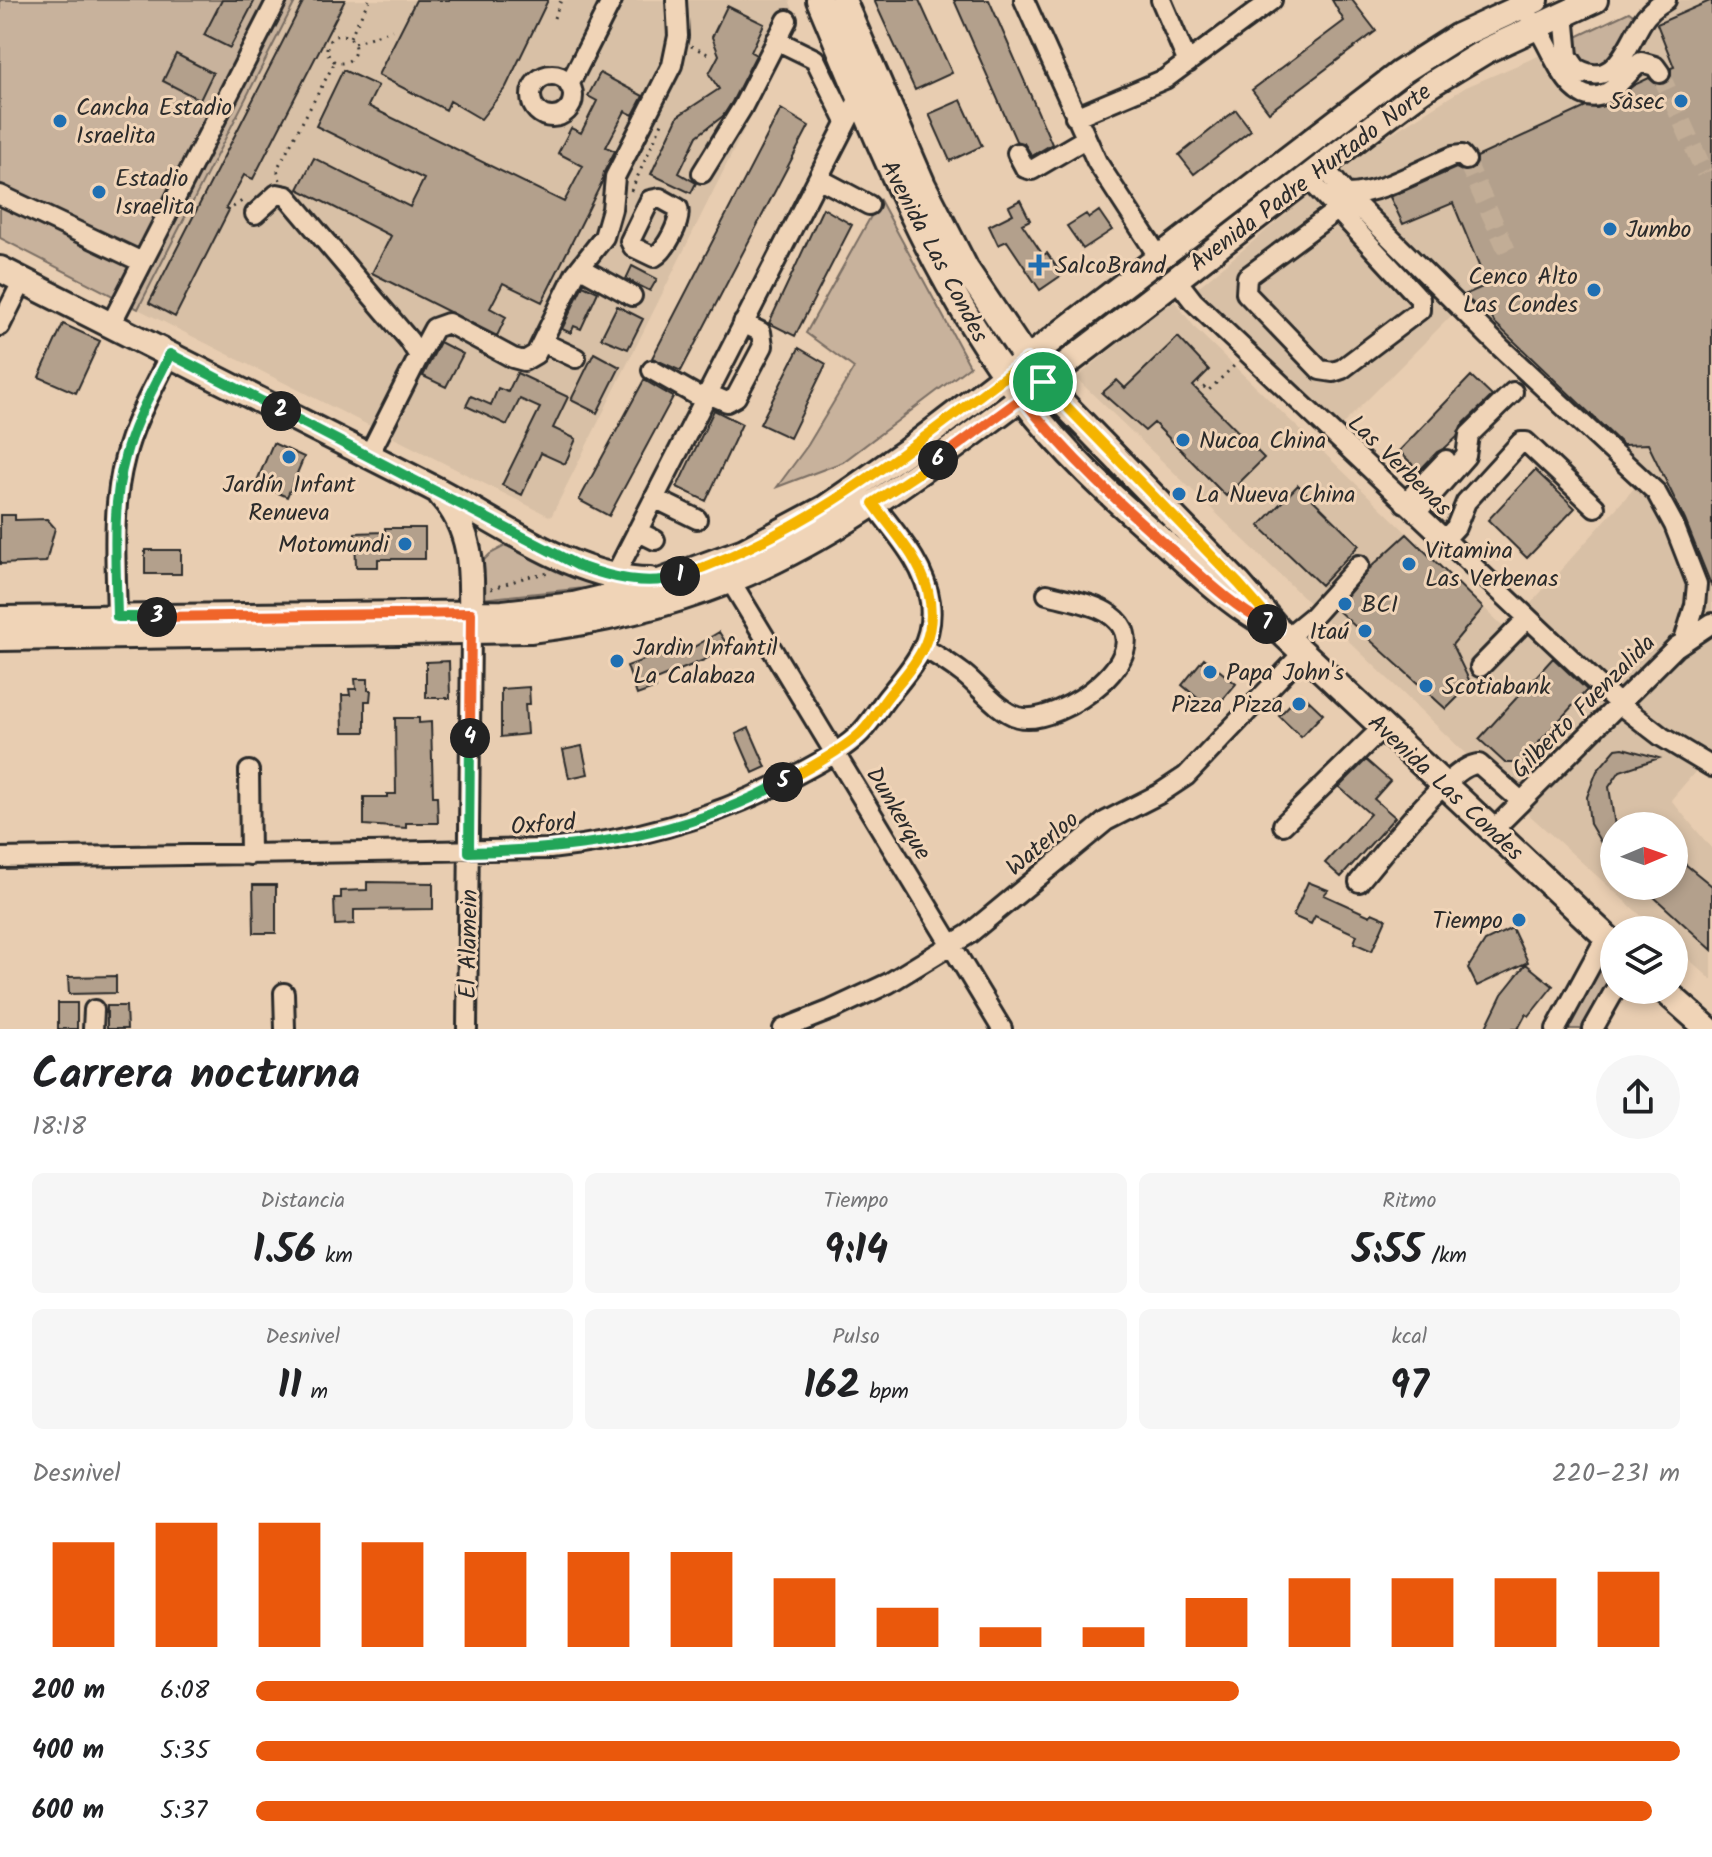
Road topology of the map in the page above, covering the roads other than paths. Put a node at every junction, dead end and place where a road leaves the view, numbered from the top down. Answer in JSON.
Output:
{"nodes":[{"id":1,"x":277,"y":0,"type":"edge"},
{"id":2,"x":612,"y":0,"type":"edge"},
{"id":3,"x":676,"y":0,"type":"edge"},
{"id":4,"x":819,"y":0,"type":"edge"},
{"id":5,"x":843,"y":0,"type":"edge"},
{"id":6,"x":1024,"y":0,"type":"edge"},
{"id":7,"x":1161,"y":0,"type":"edge"},
{"id":8,"x":1272,"y":0,"type":"edge"},
{"id":9,"x":1536,"y":0,"type":"edge"},
{"id":10,"x":1595,"y":0,"type":"edge"},
{"id":11,"x":1666,"y":0,"type":"edge"},
{"id":12,"x":1513,"y":10,"type":"junction"},
{"id":13,"x":1564,"y":14,"type":"junction"},
{"id":14,"x":787,"y":20,"type":"dead end"},
{"id":15,"x":1538,"y":27,"type":"junction"},
{"id":16,"x":776,"y":40,"type":"junction"},
{"id":17,"x":1188,"y":63,"type":"junction"},
{"id":18,"x":1573,"y":66,"type":"junction"},
{"id":19,"x":1660,"y":73,"type":"dead end"},
{"id":20,"x":1620,"y":84,"type":"junction"},
{"id":21,"x":569,"y":85,"type":"junction"},
{"id":22,"x":859,"y":98,"type":"junction"},
{"id":23,"x":1075,"y":117,"type":"junction"},
{"id":24,"x":846,"y":122,"type":"junction"},
{"id":25,"x":1327,"y":127,"type":"junction"},
{"id":26,"x":1085,"y":139,"type":"junction"},
{"id":27,"x":1017,"y":153,"type":"dead end"},
{"id":28,"x":1466,"y":160,"type":"dead end"},
{"id":29,"x":1315,"y":172,"type":"junction"},
{"id":30,"x":702,"y":173,"type":"dead end"},
{"id":31,"x":818,"y":178,"type":"junction"},
{"id":32,"x":0,"y":195,"type":"edge"},
{"id":33,"x":1342,"y":202,"type":"junction"},
{"id":34,"x":869,"y":205,"type":"dead end"},
{"id":35,"x":255,"y":214,"type":"dead end"},
{"id":36,"x":610,"y":220,"type":"junction"},
{"id":37,"x":634,"y":232,"type":"dead end"},
{"id":38,"x":1160,"y":259,"type":"junction"},
{"id":39,"x":142,"y":262,"type":"junction"},
{"id":40,"x":581,"y":268,"type":"junction"},
{"id":41,"x":0,"y":269,"type":"edge"},
{"id":42,"x":1176,"y":279,"type":"junction"},
{"id":43,"x":23,"y":280,"type":"junction"},
{"id":44,"x":632,"y":296,"type":"dead end"},
{"id":45,"x":743,"y":323,"type":"junction"},
{"id":46,"x":111,"y":324,"type":"junction"},
{"id":47,"x":0,"y":326,"type":"edge"},
{"id":48,"x":542,"y":342,"type":"junction"},
{"id":49,"x":170,"y":354,"type":"junction"},
{"id":50,"x":419,"y":356,"type":"junction"},
{"id":51,"x":576,"y":358,"type":"dead end"},
{"id":52,"x":1027,"y":360,"type":"junction"},
{"id":53,"x":652,"y":370,"type":"dead end"},
{"id":54,"x":1006,"y":375,"type":"junction"},
{"id":55,"x":1043,"y":382,"type":"junction"},
{"id":56,"x":1513,"y":392,"type":"dead end"},
{"id":57,"x":705,"y":396,"type":"junction"},
{"id":58,"x":1022,"y":398,"type":"junction"},
{"id":59,"x":369,"y":455,"type":"junction"},
{"id":60,"x":1446,"y":460,"type":"dead end"},
{"id":61,"x":432,"y":487,"type":"junction"},
{"id":62,"x":654,"y":498,"type":"junction"},
{"id":63,"x":873,"y":503,"type":"junction"},
{"id":64,"x":1595,"y":507,"type":"dead end"},
{"id":65,"x":1410,"y":508,"type":"junction"},
{"id":66,"x":697,"y":519,"type":"dead end"},
{"id":67,"x":637,"y":531,"type":"junction"},
{"id":68,"x":521,"y":535,"type":"junction"},
{"id":69,"x":655,"y":540,"type":"dead end"},
{"id":70,"x":1444,"y":540,"type":"junction"},
{"id":71,"x":471,"y":556,"type":"junction"},
{"id":72,"x":1359,"y":565,"type":"dead end"},
{"id":73,"x":614,"y":577,"type":"junction"},
{"id":74,"x":673,"y":578,"type":"junction"},
{"id":75,"x":730,"y":580,"type":"junction"},
{"id":76,"x":1047,"y":594,"type":"dead end"},
{"id":77,"x":117,"y":617,"type":"junction"},
{"id":78,"x":1528,"y":618,"type":"junction"},
{"id":79,"x":0,"y":619,"type":"edge"},
{"id":80,"x":471,"y":623,"type":"junction"},
{"id":81,"x":1712,"y":623,"type":"edge"},
{"id":82,"x":0,"y":638,"type":"edge"},
{"id":83,"x":1289,"y":640,"type":"junction"},
{"id":84,"x":1684,"y":640,"type":"junction"},
{"id":85,"x":924,"y":648,"type":"junction"},
{"id":86,"x":1480,"y":667,"type":"dead end"},
{"id":87,"x":1619,"y":704,"type":"junction"},
{"id":88,"x":1382,"y":728,"type":"junction"},
{"id":89,"x":834,"y":752,"type":"junction"},
{"id":90,"x":1712,"y":767,"type":"edge"},
{"id":91,"x":249,"y":771,"type":"dead end"},
{"id":92,"x":1443,"y":784,"type":"junction"},
{"id":93,"x":1521,"y":801,"type":"junction"},
{"id":94,"x":1283,"y":825,"type":"dead end"},
{"id":95,"x":1493,"y":830,"type":"junction"},
{"id":96,"x":469,"y":852,"type":"junction"},
{"id":97,"x":250,"y":855,"type":"junction"},
{"id":98,"x":0,"y":858,"type":"edge"},
{"id":99,"x":1359,"y":882,"type":"dead end"},
{"id":100,"x":1600,"y":932,"type":"edge"},
{"id":101,"x":952,"y":946,"type":"junction"},
{"id":102,"x":1600,"y":957,"type":"edge"},
{"id":103,"x":284,"y":993,"type":"dead end"},
{"id":104,"x":1607,"y":1004,"type":"edge"},
{"id":105,"x":1681,"y":1004,"type":"edge"},
{"id":106,"x":94,"y":1010,"type":"dead end"},
{"id":107,"x":1705,"y":1023,"type":"edge"},
{"id":108,"x":93,"y":1029,"type":"edge"},
{"id":109,"x":285,"y":1029,"type":"edge"},
{"id":110,"x":467,"y":1029,"type":"edge"},
{"id":111,"x":783,"y":1029,"type":"edge"},
{"id":112,"x":1002,"y":1029,"type":"edge"},
{"id":113,"x":1556,"y":1029,"type":"edge"},
{"id":114,"x":1593,"y":1029,"type":"edge"}],
"edges":[{"from":1,"to":39,"type":"street"},
{"from":2,"to":21,"type":"street"},
{"from":3,"to":36,"type":"street"},
{"from":4,"to":22,"type":"main road","name":"Avenida Las Condes"},
{"from":5,"to":52,"type":"main road","name":"Avenida Las Condes"},
{"from":6,"to":23,"type":"street"},
{"from":7,"to":17,"type":"street"},
{"from":8,"to":17,"type":"street"},
{"from":9,"to":12,"type":"main road","name":"Avenida Padre Hurtado Norte"},
{"from":10,"to":13,"type":"main road","name":"Avenida Padre Hurtado Norte"},
{"from":11,"to":18,"type":"street"},
{"from":12,"to":15,"type":"street"},
{"from":12,"to":25,"type":"main road","name":"Avenida Padre Hurtado Norte"},
{"from":13,"to":15,"type":"main road","name":"Avenida Padre Hurtado Norte"},
{"from":13,"to":18,"type":"street"},
{"from":14,"to":16,"type":"street"},
{"from":15,"to":20,"type":"street"},
{"from":15,"to":29,"type":"main road","name":"Avenida Padre Hurtado Norte"},
{"from":16,"to":24,"type":"street"},
{"from":16,"to":30,"type":"street"},
{"from":17,"to":23,"type":"street"},
{"from":18,"to":20,"type":"street"},
{"from":19,"to":20,"type":"street"},
{"from":21,"to":21,"type":"street"},
{"from":22,"to":24,"type":"street"},
{"from":22,"to":54,"type":"main road","name":"Avenida Las Condes"},
{"from":23,"to":26,"type":"street"},
{"from":24,"to":31,"type":"street"},
{"from":25,"to":29,"type":"main road"},
{"from":25,"to":38,"type":"main road","name":"Avenida Padre Hurtado Norte"},
{"from":26,"to":27,"type":"street"},
{"from":26,"to":38,"type":"street"},
{"from":28,"to":33,"type":"street"},
{"from":29,"to":33,"type":"street"},
{"from":29,"to":42,"type":"main road","name":"Avenida Padre Hurtado Norte"},
{"from":31,"to":34,"type":"street"},
{"from":31,"to":45,"type":"street"},
{"from":32,"to":39,"type":"street"},
{"from":33,"to":33,"type":"street"},
{"from":33,"to":84,"type":"street"},
{"from":35,"to":50,"type":"street"},
{"from":36,"to":37,"type":"street"},
{"from":36,"to":40,"type":"street"},
{"from":38,"to":52,"type":"main road","name":"Avenida Padre Hurtado Norte"},
{"from":39,"to":46,"type":"street"},
{"from":40,"to":44,"type":"street"},
{"from":40,"to":48,"type":"street"},
{"from":41,"to":43,"type":"main road"},
{"from":42,"to":55,"type":"main road","name":"Avenida Padre Hurtado Norte"},
{"from":42,"to":65,"type":"street","name":"Las Verbenas"},
{"from":43,"to":46,"type":"main road"},
{"from":43,"to":47,"type":"street"},
{"from":45,"to":57,"type":"street"},
{"from":45,"to":57,"type":"street"},
{"from":46,"to":49,"type":"main road"},
{"from":48,"to":50,"type":"street"},
{"from":48,"to":51,"type":"street"},
{"from":49,"to":59,"type":"main road"},
{"from":49,"to":77,"type":"street"},
{"from":50,"to":59,"type":"street"},
{"from":52,"to":54,"type":"main road","name":"Avenida Padre Hurtado Norte"},
{"from":52,"to":55,"type":"main road","name":"Avenida Las Condes"},
{"from":53,"to":57,"type":"street"},
{"from":54,"to":58,"type":"main road","name":"Avenida Las Condes"},
{"from":54,"to":74,"type":"main road","name":"Avenida Padre Hurtado Norte"},
{"from":55,"to":58,"type":"main road","name":"Avenida Padre Hurtado Norte"},
{"from":55,"to":83,"type":"main road","name":"Avenida Las Condes"},
{"from":56,"to":65,"type":"street"},
{"from":57,"to":62,"type":"street"},
{"from":58,"to":63,"type":"main road","name":"Avenida Padre Hurtado Norte"},
{"from":58,"to":83,"type":"main road","name":"Avenida Las Condes"},
{"from":59,"to":61,"type":"main road"},
{"from":60,"to":65,"type":"street"},
{"from":61,"to":68,"type":"main road"},
{"from":61,"to":71,"type":"main road","name":"El Alamein"},
{"from":62,"to":66,"type":"street"},
{"from":62,"to":67,"type":"street"},
{"from":63,"to":75,"type":"main road","name":"Avenida Padre Hurtado Norte"},
{"from":63,"to":85,"type":"street","name":"Oxford"},
{"from":64,"to":70,"type":"street"},
{"from":65,"to":70,"type":"street","name":"Las Verbenas"},
{"from":67,"to":69,"type":"street"},
{"from":67,"to":73,"type":"street"},
{"from":68,"to":71,"type":"main road"},
{"from":68,"to":73,"type":"main road"},
{"from":70,"to":78,"type":"street","name":"Las Verbenas"},
{"from":71,"to":80,"type":"main road","name":"El Alamein"},
{"from":72,"to":83,"type":"street","name":"Waterloo"},
{"from":73,"to":74,"type":"main road"},
{"from":74,"to":80,"type":"main road","name":"Avenida Padre Hurtado Norte"},
{"from":75,"to":80,"type":"main road","name":"Avenida Padre Hurtado Norte"},
{"from":75,"to":89,"type":"street","name":"Dunkerque"},
{"from":76,"to":85,"type":"street"},
{"from":77,"to":79,"type":"main road"},
{"from":77,"to":80,"type":"main road"},
{"from":78,"to":86,"type":"street"},
{"from":78,"to":87,"type":"street","name":"Las Verbenas"},
{"from":80,"to":82,"type":"main road"},
{"from":80,"to":96,"type":"street","name":"El Alamein"},
{"from":81,"to":84,"type":"street","name":"Gilberto Fuenzalida"},
{"from":83,"to":88,"type":"main road","name":"Avenida Las Condes"},
{"from":83,"to":101,"type":"street","name":"Waterloo"},
{"from":84,"to":87,"type":"street","name":"Gilberto Fuenzalida"},
{"from":85,"to":89,"type":"street","name":"Oxford"},
{"from":87,"to":90,"type":"street","name":"Las Verbenas"},
{"from":87,"to":93,"type":"street","name":"Gilberto Fuenzalida"},
{"from":88,"to":92,"type":"main road","name":"Avenida Las Condes"},
{"from":88,"to":94,"type":"street"},
{"from":89,"to":96,"type":"street","name":"Oxford"},
{"from":89,"to":101,"type":"street","name":"Dunkerque"},
{"from":91,"to":97,"type":"street"},
{"from":92,"to":93,"type":"street"},
{"from":92,"to":95,"type":"main road","name":"Avenida Las Condes"},
{"from":92,"to":99,"type":"street"},
{"from":93,"to":95,"type":"street","name":"Gilberto Fuenzalida"},
{"from":95,"to":100,"type":"main road","name":"Avenida Las Condes"},
{"from":96,"to":97,"type":"street","name":"Oxford"},
{"from":96,"to":110,"type":"street","name":"El Alamein"},
{"from":97,"to":98,"type":"street","name":"Oxford"},
{"from":101,"to":111,"type":"street","name":"Waterloo"},
{"from":101,"to":112,"type":"street","name":"Dunkerque"},
{"from":102,"to":113,"type":"street"},
{"from":103,"to":109,"type":"street"},
{"from":104,"to":114,"type":"street"},
{"from":105,"to":107,"type":"main road"},
{"from":106,"to":108,"type":"street"}]}
